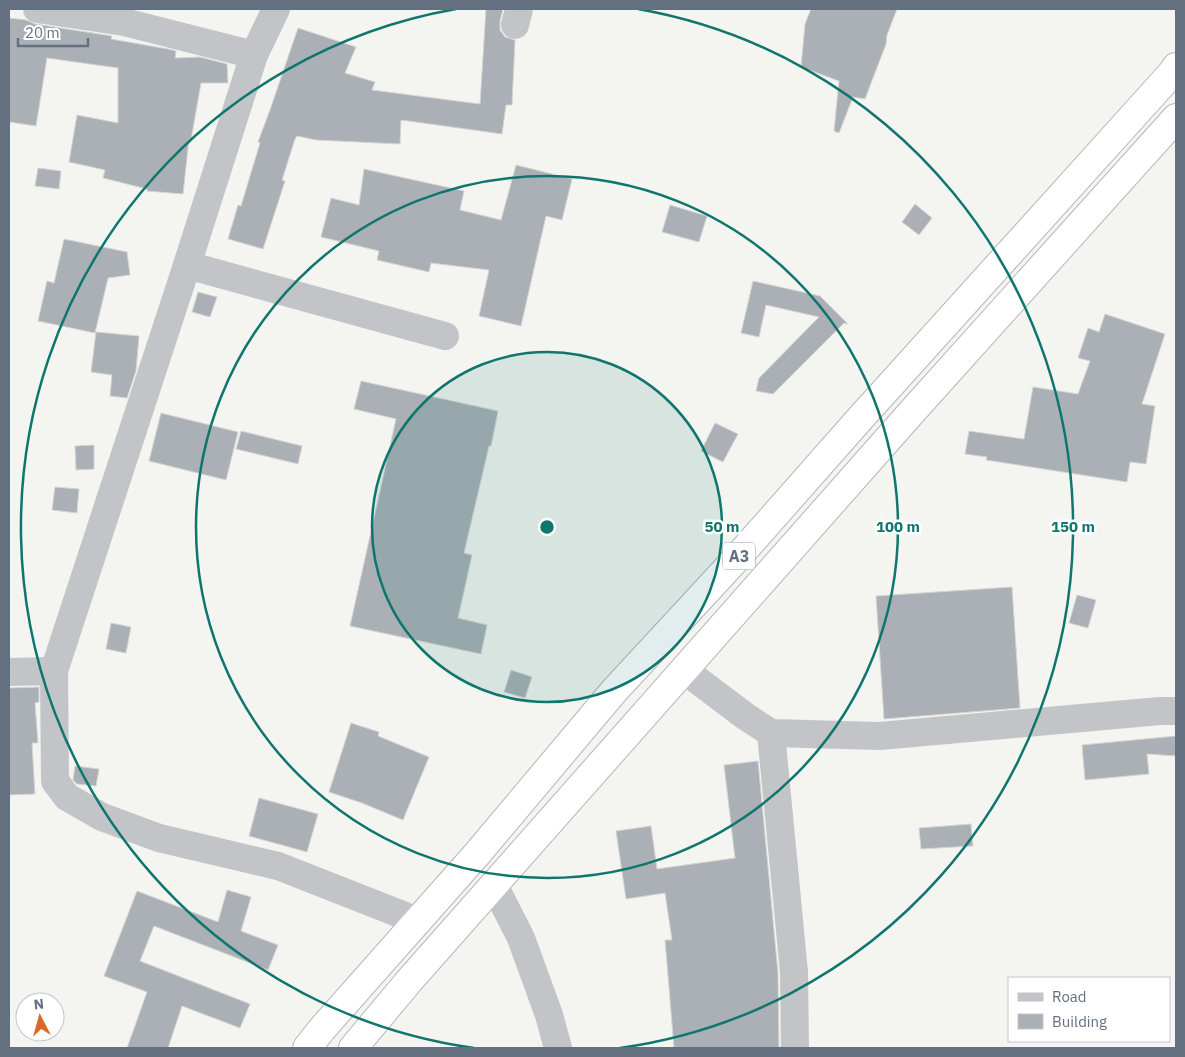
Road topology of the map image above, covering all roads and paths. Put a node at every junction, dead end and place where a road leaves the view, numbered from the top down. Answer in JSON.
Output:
{"nodes":[{"id":1,"x":37,"y":9,"type":"edge"},
{"id":2,"x":276,"y":9,"type":"edge"},
{"id":3,"x":254,"y":55,"type":"junction"},
{"id":4,"x":1175,"y":72,"type":"edge"},
{"id":5,"x":1176,"y":118,"type":"edge"},
{"id":6,"x":188,"y":265,"type":"junction"},
{"id":7,"x":444,"y":336,"type":"dead end"},
{"id":8,"x":684,"y":670,"type":"junction"},
{"id":9,"x":54,"y":671,"type":"junction"},
{"id":10,"x":9,"y":672,"type":"edge"},
{"id":11,"x":1176,"y":711,"type":"edge"},
{"id":12,"x":771,"y":733,"type":"junction"},
{"id":13,"x":494,"y":885,"type":"junction"},
{"id":14,"x":418,"y":921,"type":"junction"},
{"id":15,"x":307,"y":1048,"type":"edge"},
{"id":16,"x":353,"y":1048,"type":"edge"},
{"id":17,"x":558,"y":1048,"type":"edge"},
{"id":18,"x":795,"y":1048,"type":"edge"}],
"edges":[{"from":1,"to":3,"type":"street"},
{"from":2,"to":3,"type":"street"},
{"from":3,"to":6,"type":"street"},
{"from":4,"to":14,"type":"highway","number":"A3"},
{"from":5,"to":8,"type":"highway","number":"A3"},
{"from":6,"to":7,"type":"street"},
{"from":6,"to":9,"type":"street"},
{"from":8,"to":12,"type":"street"},
{"from":8,"to":13,"type":"highway","number":"A3"},
{"from":9,"to":10,"type":"street"},
{"from":9,"to":14,"type":"street"},
{"from":11,"to":12,"type":"street"},
{"from":12,"to":18,"type":"street"},
{"from":13,"to":16,"type":"highway","number":"A3"},
{"from":13,"to":17,"type":"street"},
{"from":14,"to":15,"type":"highway","number":"A3"}]}
